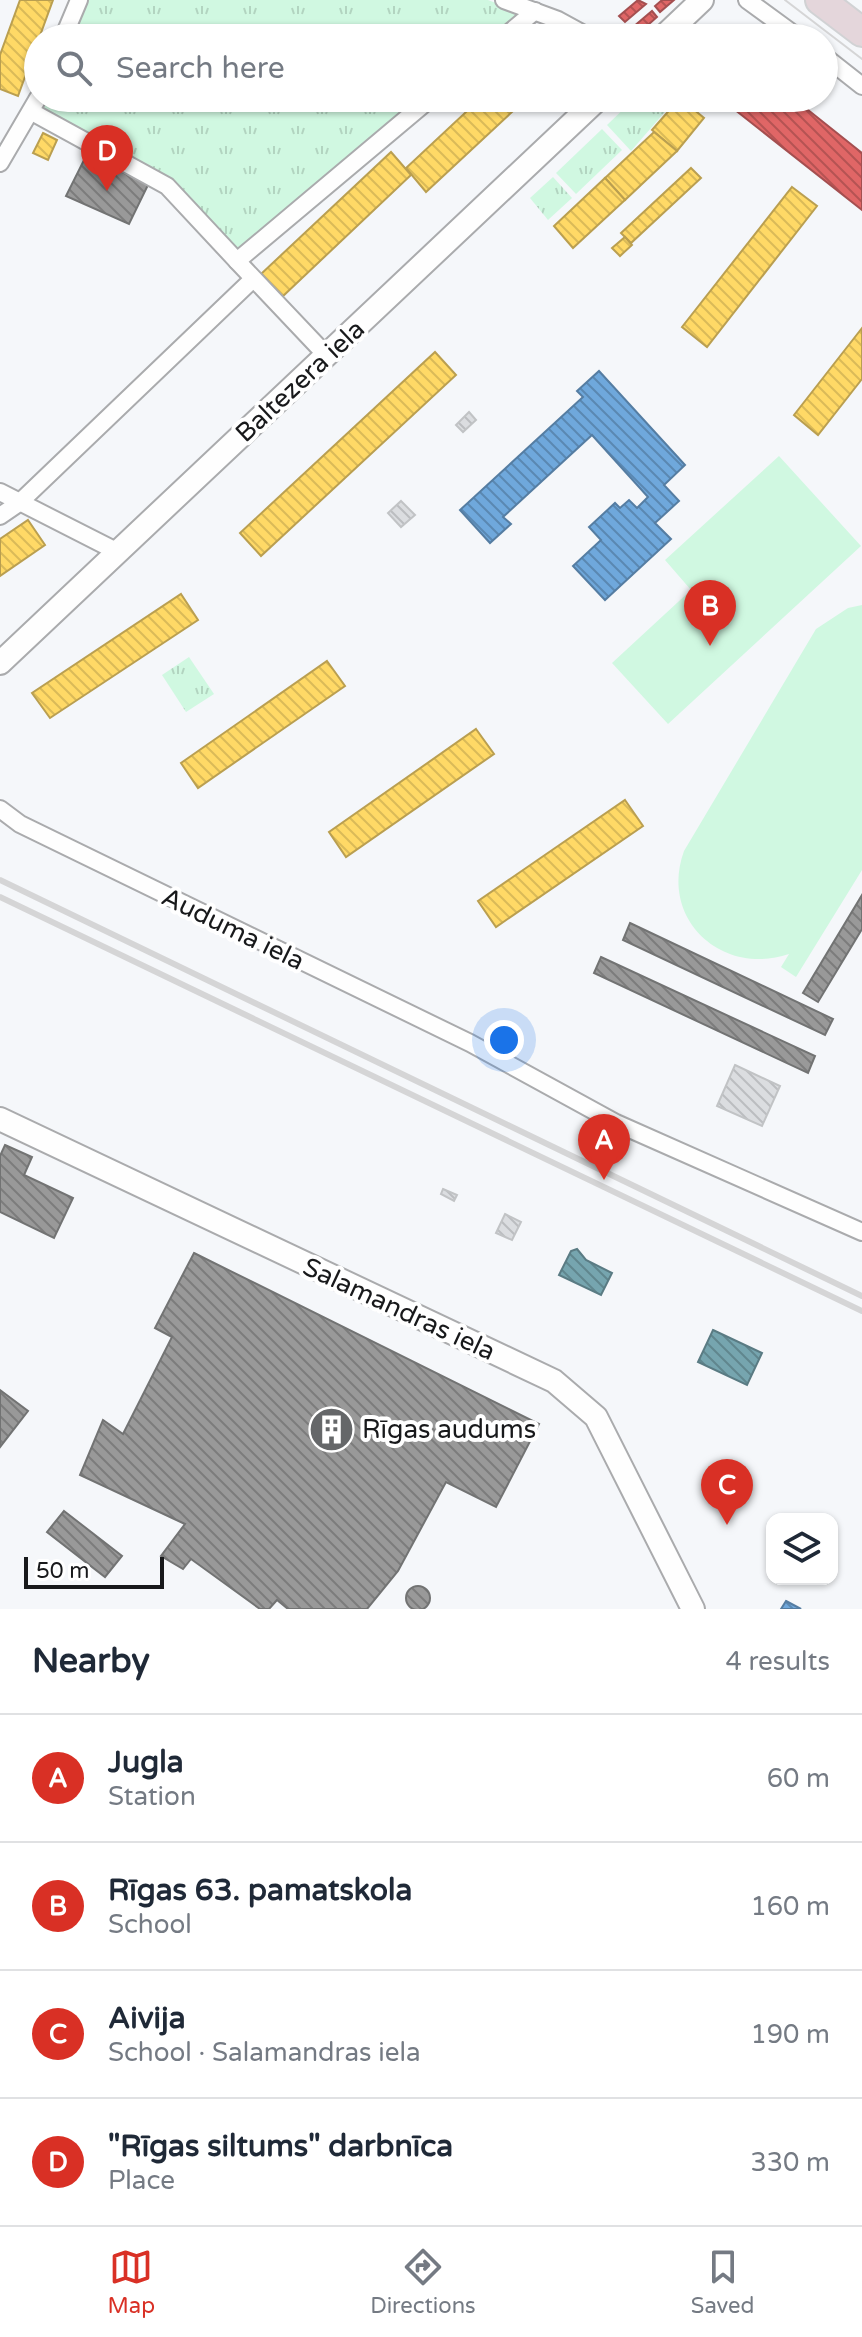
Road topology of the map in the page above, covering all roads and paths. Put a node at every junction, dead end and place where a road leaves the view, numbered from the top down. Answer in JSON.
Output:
{"nodes":[{"id":1,"x":79,"y":0,"type":"edge"},
{"id":2,"x":504,"y":0,"type":"edge"},
{"id":3,"x":702,"y":0,"type":"edge"},
{"id":4,"x":747,"y":0,"type":"edge"},
{"id":5,"x":820,"y":0,"type":"edge"},
{"id":6,"x":535,"y":11,"type":"junction"},
{"id":7,"x":69,"y":24,"type":"edge"},
{"id":8,"x":520,"y":24,"type":"edge"},
{"id":9,"x":562,"y":24,"type":"edge"},
{"id":10,"x":677,"y":24,"type":"edge"},
{"id":11,"x":780,"y":24,"type":"edge"},
{"id":12,"x":862,"y":32,"type":"edge"},
{"id":13,"x":838,"y":67,"type":"edge"},
{"id":14,"x":862,"y":86,"type":"edge"},
{"id":15,"x":31,"y":112,"type":"edge"},
{"id":16,"x":46,"y":112,"type":"edge"},
{"id":17,"x":414,"y":112,"type":"edge"},
{"id":18,"x":584,"y":112,"type":"edge"},
{"id":19,"x":0,"y":163,"type":"edge"},
{"id":20,"x":237,"y":261,"type":"junction"},
{"id":21,"x":253,"y":279,"type":"junction"},
{"id":22,"x":327,"y":356,"type":"junction"},
{"id":23,"x":0,"y":492,"type":"edge"},
{"id":24,"x":19,"y":503,"type":"junction"},
{"id":25,"x":0,"y":516,"type":"edge"},
{"id":26,"x":118,"y":552,"type":"junction"},
{"id":27,"x":0,"y":663,"type":"edge"},
{"id":28,"x":0,"y":809,"type":"edge"},
{"id":29,"x":0,"y":1119,"type":"edge"},
{"id":30,"x":862,"y":1232,"type":"edge"},
{"id":31,"x":693,"y":1609,"type":"edge"}],
"edges":[{"from":1,"to":7,"type":"street"},
{"from":2,"to":6,"type":"street"},
{"from":3,"to":10,"type":"street"},
{"from":4,"to":11,"type":"street"},
{"from":5,"to":12,"type":"highway"},
{"from":6,"to":8,"type":"street"},
{"from":6,"to":9,"type":"street"},
{"from":13,"to":14,"type":"street"},
{"from":15,"to":19,"type":"street"},
{"from":16,"to":20,"type":"street"},
{"from":17,"to":20,"type":"street"},
{"from":18,"to":22,"type":"street","name":"Baltezera iela"},
{"from":20,"to":21,"type":"street"},
{"from":21,"to":22,"type":"street"},
{"from":21,"to":24,"type":"street"},
{"from":22,"to":26,"type":"street","name":"Baltezera iela"},
{"from":23,"to":24,"type":"street"},
{"from":24,"to":25,"type":"street"},
{"from":24,"to":26,"type":"street"},
{"from":26,"to":27,"type":"street","name":"Baltezera iela"},
{"from":28,"to":30,"type":"street","name":"Auduma iela"},
{"from":29,"to":31,"type":"street","name":"Salamandras iela"}]}
